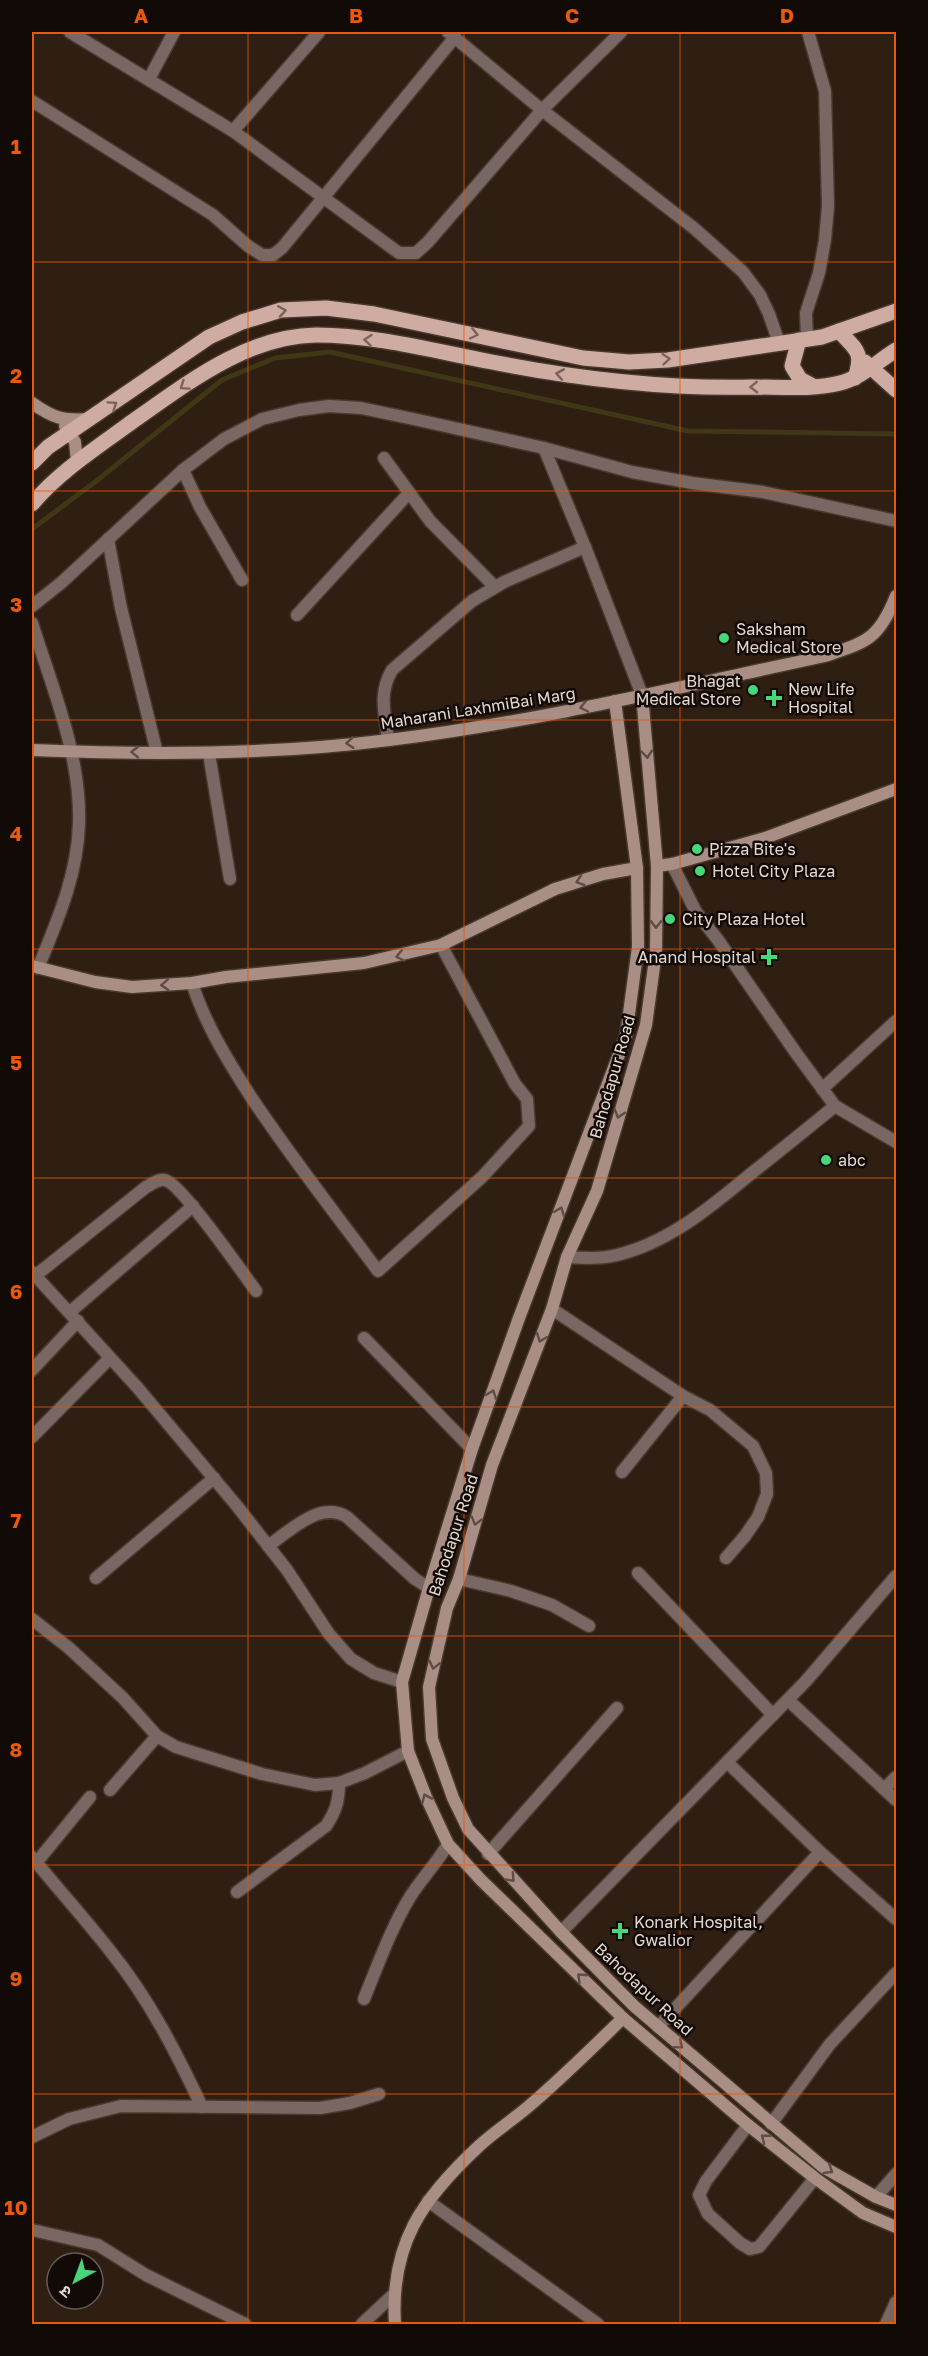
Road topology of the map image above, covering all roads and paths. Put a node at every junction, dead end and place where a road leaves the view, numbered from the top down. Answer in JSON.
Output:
{"nodes":[{"id":1,"x":70,"y":32,"type":"edge"},
{"id":2,"x":174,"y":32,"type":"edge"},
{"id":3,"x":319,"y":32,"type":"edge"},
{"id":4,"x":621,"y":32,"type":"edge"},
{"id":5,"x":808,"y":32,"type":"edge"},
{"id":6,"x":452,"y":34,"type":"edge"},
{"id":7,"x":149,"y":79,"type":"junction"},
{"id":8,"x":32,"y":101,"type":"edge"},
{"id":9,"x":542,"y":110,"type":"junction"},
{"id":10,"x":233,"y":131,"type":"junction"},
{"id":11,"x":324,"y":197,"type":"junction"},
{"id":12,"x":897,"y":311,"type":"edge"},
{"id":13,"x":839,"y":331,"type":"junction"},
{"id":14,"x":803,"y":340,"type":"junction"},
{"id":15,"x":779,"y":343,"type":"junction"},
{"id":16,"x":897,"y":350,"type":"edge"},
{"id":17,"x":860,"y":355,"type":"junction"},
{"id":18,"x":870,"y":368,"type":"junction"},
{"id":19,"x":855,"y":378,"type":"junction"},
{"id":20,"x":813,"y":386,"type":"junction"},
{"id":21,"x":897,"y":390,"type":"edge"},
{"id":22,"x":32,"y":403,"type":"edge"},
{"id":23,"x":59,"y":417,"type":"junction"},
{"id":24,"x":93,"y":418,"type":"junction"},
{"id":25,"x":70,"y":433,"type":"junction"},
{"id":26,"x":544,"y":448,"type":"junction"},
{"id":27,"x":384,"y":458,"type":"dead end"},
{"id":28,"x":76,"y":462,"type":"junction"},
{"id":29,"x":32,"y":463,"type":"edge"},
{"id":30,"x":183,"y":470,"type":"junction"},
{"id":31,"x":409,"y":493,"type":"junction"},
{"id":32,"x":36,"y":499,"type":"edge"},
{"id":33,"x":897,"y":521,"type":"edge"},
{"id":34,"x":108,"y":539,"type":"junction"},
{"id":35,"x":585,"y":547,"type":"junction"},
{"id":36,"x":242,"y":580,"type":"dead end"},
{"id":37,"x":495,"y":587,"type":"junction"},
{"id":38,"x":897,"y":596,"type":"edge"},
{"id":39,"x":32,"y":606,"type":"edge"},
{"id":40,"x":297,"y":615,"type":"dead end"},
{"id":41,"x":32,"y":623,"type":"edge"},
{"id":42,"x":642,"y":695,"type":"junction"},
{"id":43,"x":615,"y":701,"type":"junction"},
{"id":44,"x":388,"y":740,"type":"junction"},
{"id":45,"x":32,"y":750,"type":"edge"},
{"id":46,"x":72,"y":752,"type":"junction"},
{"id":47,"x":157,"y":753,"type":"junction"},
{"id":48,"x":209,"y":754,"type":"junction"},
{"id":49,"x":897,"y":789,"type":"edge"},
{"id":50,"x":672,"y":864,"type":"junction"},
{"id":51,"x":657,"y":866,"type":"junction"},
{"id":52,"x":637,"y":868,"type":"junction"},
{"id":53,"x":230,"y":879,"type":"dead end"},
{"id":54,"x":441,"y":945,"type":"junction"},
{"id":55,"x":35,"y":967,"type":"edge"},
{"id":56,"x":192,"y":983,"type":"junction"},
{"id":57,"x":897,"y":1021,"type":"edge"},
{"id":58,"x":822,"y":1089,"type":"junction"},
{"id":59,"x":835,"y":1106,"type":"junction"},
{"id":60,"x":897,"y":1142,"type":"edge"},
{"id":61,"x":193,"y":1206,"type":"junction"},
{"id":62,"x":567,"y":1257,"type":"junction"},
{"id":63,"x":33,"y":1274,"type":"edge"},
{"id":64,"x":256,"y":1290,"type":"dead end"},
{"id":65,"x":552,"y":1309,"type":"junction"},
{"id":66,"x":74,"y":1317,"type":"junction"},
{"id":67,"x":364,"y":1338,"type":"dead end"},
{"id":68,"x":110,"y":1358,"type":"junction"},
{"id":69,"x":32,"y":1370,"type":"edge"},
{"id":70,"x":683,"y":1396,"type":"junction"},
{"id":71,"x":32,"y":1437,"type":"edge"},
{"id":72,"x":472,"y":1449,"type":"junction"},
{"id":73,"x":622,"y":1472,"type":"dead end"},
{"id":74,"x":213,"y":1478,"type":"junction"},
{"id":75,"x":268,"y":1546,"type":"junction"},
{"id":76,"x":726,"y":1558,"type":"dead end"},
{"id":77,"x":638,"y":1573,"type":"dead end"},
{"id":78,"x":897,"y":1576,"type":"edge"},
{"id":79,"x":96,"y":1578,"type":"dead end"},
{"id":80,"x":459,"y":1579,"type":"junction"},
{"id":81,"x":429,"y":1588,"type":"junction"},
{"id":82,"x":32,"y":1620,"type":"edge"},
{"id":83,"x":589,"y":1626,"type":"dead end"},
{"id":84,"x":402,"y":1682,"type":"junction"},
{"id":85,"x":788,"y":1700,"type":"junction"},
{"id":86,"x":617,"y":1708,"type":"dead end"},
{"id":87,"x":773,"y":1715,"type":"junction"},
{"id":88,"x":158,"y":1736,"type":"junction"},
{"id":89,"x":408,"y":1750,"type":"junction"},
{"id":90,"x":728,"y":1763,"type":"junction"},
{"id":91,"x":897,"y":1777,"type":"edge"},
{"id":92,"x":339,"y":1783,"type":"junction"},
{"id":93,"x":884,"y":1788,"type":"junction"},
{"id":94,"x":110,"y":1790,"type":"dead end"},
{"id":95,"x":90,"y":1797,"type":"dead end"},
{"id":96,"x":897,"y":1800,"type":"edge"},
{"id":97,"x":448,"y":1844,"type":"junction"},
{"id":98,"x":820,"y":1852,"type":"junction"},
{"id":99,"x":488,"y":1854,"type":"junction"},
{"id":100,"x":34,"y":1860,"type":"edge"},
{"id":101,"x":237,"y":1892,"type":"dead end"},
{"id":102,"x":897,"y":1919,"type":"edge"},
{"id":103,"x":561,"y":1932,"type":"junction"},
{"id":104,"x":897,"y":1973,"type":"edge"},
{"id":105,"x":364,"y":1999,"type":"dead end"},
{"id":106,"x":623,"y":2018,"type":"junction"},
{"id":107,"x":658,"y":2027,"type":"junction"},
{"id":108,"x":379,"y":2094,"type":"dead end"},
{"id":109,"x":202,"y":2107,"type":"junction"},
{"id":110,"x":771,"y":2124,"type":"junction"},
{"id":111,"x":748,"y":2125,"type":"junction"},
{"id":112,"x":32,"y":2137,"type":"edge"},
{"id":113,"x":897,"y":2174,"type":"edge"},
{"id":114,"x":814,"y":2178,"type":"junction"},
{"id":115,"x":876,"y":2197,"type":"junction"},
{"id":116,"x":428,"y":2201,"type":"junction"},
{"id":117,"x":897,"y":2205,"type":"edge"},
{"id":118,"x":897,"y":2227,"type":"edge"},
{"id":119,"x":32,"y":2230,"type":"edge"},
{"id":120,"x":393,"y":2295,"type":"junction"},
{"id":121,"x":897,"y":2302,"type":"edge"},
{"id":122,"x":245,"y":2325,"type":"edge"},
{"id":123,"x":362,"y":2325,"type":"edge"},
{"id":124,"x":395,"y":2325,"type":"edge"},
{"id":125,"x":598,"y":2325,"type":"edge"},
{"id":126,"x":886,"y":2325,"type":"edge"}],
"edges":[{"from":1,"to":7,"type":"street"},
{"from":2,"to":7,"type":"street"},
{"from":3,"to":10,"type":"street"},
{"from":4,"to":9,"type":"street"},
{"from":5,"to":14,"type":"street"},
{"from":6,"to":9,"type":"street"},
{"from":6,"to":11,"type":"street"},
{"from":7,"to":10,"type":"street"},
{"from":8,"to":11,"type":"street"},
{"from":9,"to":11,"type":"street"},
{"from":9,"to":15,"type":"street"},
{"from":10,"to":11,"type":"street"},
{"from":12,"to":13,"type":"main road"},
{"from":13,"to":14,"type":"main road"},
{"from":13,"to":17,"type":"main road"},
{"from":14,"to":15,"type":"main road"},
{"from":14,"to":20,"type":"main road"},
{"from":24,"to":15,"type":"main road","one_way":true},
{"from":16,"to":18,"type":"main road"},
{"from":17,"to":18,"type":"main road"},
{"from":17,"to":19,"type":"main road"},
{"from":18,"to":19,"type":"main road"},
{"from":18,"to":21,"type":"main road"},
{"from":19,"to":20,"type":"main road"},
{"from":20,"to":28,"type":"main road","one_way":true},
{"from":22,"to":23,"type":"main road"},
{"from":23,"to":24,"type":"main road"},
{"from":23,"to":25,"type":"main road"},
{"from":24,"to":25,"type":"main road"},
{"from":25,"to":28,"type":"main road"},
{"from":25,"to":29,"type":"main road"},
{"from":26,"to":30,"type":"street"},
{"from":26,"to":33,"type":"street"},
{"from":26,"to":35,"type":"street"},
{"from":27,"to":31,"type":"street"},
{"from":28,"to":32,"type":"main road"},
{"from":30,"to":34,"type":"street"},
{"from":30,"to":36,"type":"street"},
{"from":31,"to":37,"type":"street"},
{"from":31,"to":40,"type":"street"},
{"from":34,"to":39,"type":"street"},
{"from":34,"to":47,"type":"street"},
{"from":35,"to":37,"type":"street"},
{"from":35,"to":42,"type":"street"},
{"from":37,"to":44,"type":"street"},
{"from":38,"to":42,"type":"main road","name":"Maharani LaxhmiBai Marg"},
{"from":41,"to":46,"type":"street"},
{"from":42,"to":43,"type":"main road","name":"Maharani LaxhmiBai Marg"},
{"from":42,"to":51,"type":"main road","name":"Bahodapur Road","one_way":true},
{"from":43,"to":44,"type":"main road","name":"Maharani LaxhmiBai Marg","one_way":true},
{"from":43,"to":52,"type":"main road"},
{"from":44,"to":48,"type":"main road","name":"Maharani LaxhmiBai Marg","one_way":true},
{"from":45,"to":46,"type":"main road","name":"Maharani LaxhmiBai Marg"},
{"from":47,"to":46,"type":"main road","name":"Maharani LaxhmiBai Marg","one_way":true},
{"from":46,"to":55,"type":"street"},
{"from":47,"to":48,"type":"main road","name":"Maharani LaxhmiBai Marg"},
{"from":48,"to":53,"type":"street"},
{"from":49,"to":50,"type":"main road"},
{"from":50,"to":51,"type":"main road"},
{"from":50,"to":58,"type":"street"},
{"from":51,"to":62,"type":"main road","name":"Bahodapur Road","one_way":true},
{"from":52,"to":54,"type":"main road","one_way":true},
{"from":72,"to":52,"type":"main road","one_way":true},
{"from":54,"to":56,"type":"main road","one_way":true},
{"from":54,"to":56,"type":"street"},
{"from":56,"to":55,"type":"main road","one_way":true},
{"from":57,"to":58,"type":"street"},
{"from":58,"to":59,"type":"street"},
{"from":59,"to":60,"type":"street"},
{"from":59,"to":62,"type":"street"},
{"from":61,"to":63,"type":"street"},
{"from":61,"to":64,"type":"street"},
{"from":61,"to":66,"type":"street"},
{"from":62,"to":65,"type":"main road","name":"Bahodapur Road"},
{"from":63,"to":66,"type":"street"},
{"from":65,"to":70,"type":"street"},
{"from":65,"to":80,"type":"main road","name":"Bahodapur Road","one_way":true},
{"from":66,"to":68,"type":"street"},
{"from":66,"to":69,"type":"street"},
{"from":67,"to":72,"type":"street"},
{"from":68,"to":71,"type":"street"},
{"from":68,"to":74,"type":"street"},
{"from":70,"to":73,"type":"street"},
{"from":70,"to":76,"type":"street"},
{"from":72,"to":81,"type":"main road"},
{"from":74,"to":75,"type":"street"},
{"from":74,"to":79,"type":"street"},
{"from":75,"to":81,"type":"street"},
{"from":75,"to":84,"type":"street"},
{"from":77,"to":87,"type":"street"},
{"from":78,"to":85,"type":"street"},
{"from":80,"to":83,"type":"street"},
{"from":80,"to":99,"type":"main road","name":"Bahodapur Road","one_way":true},
{"from":81,"to":84,"type":"main road"},
{"from":82,"to":88,"type":"street"},
{"from":84,"to":89,"type":"main road"},
{"from":85,"to":87,"type":"street"},
{"from":85,"to":93,"type":"street"},
{"from":86,"to":99,"type":"street"},
{"from":87,"to":90,"type":"street"},
{"from":88,"to":92,"type":"street"},
{"from":88,"to":94,"type":"street"},
{"from":89,"to":92,"type":"street"},
{"from":97,"to":89,"type":"main road","one_way":true},
{"from":90,"to":98,"type":"street"},
{"from":90,"to":103,"type":"street"},
{"from":91,"to":93,"type":"street"},
{"from":92,"to":101,"type":"street"},
{"from":93,"to":96,"type":"street"},
{"from":95,"to":100,"type":"street"},
{"from":97,"to":105,"type":"street"},
{"from":106,"to":97,"type":"main road","one_way":true},
{"from":98,"to":102,"type":"street"},
{"from":98,"to":107,"type":"street"},
{"from":99,"to":103,"type":"main road","name":"Bahodapur Road","one_way":true},
{"from":100,"to":109,"type":"street"},
{"from":103,"to":107,"type":"main road","name":"Bahodapur Road"},
{"from":104,"to":110,"type":"street"},
{"from":106,"to":111,"type":"main road"},
{"from":106,"to":116,"type":"main road"},
{"from":107,"to":110,"type":"main road","name":"Bahodapur Road","one_way":true},
{"from":108,"to":109,"type":"street"},
{"from":109,"to":112,"type":"street"},
{"from":110,"to":115,"type":"main road","name":"Bahodapur Road","one_way":true},
{"from":114,"to":111,"type":"main road","one_way":true},
{"from":111,"to":114,"type":"street"},
{"from":113,"to":115,"type":"street"},
{"from":114,"to":118,"type":"main road"},
{"from":115,"to":117,"type":"main road","name":"Bahodapur Road"},
{"from":116,"to":120,"type":"main road"},
{"from":116,"to":125,"type":"street"},
{"from":119,"to":122,"type":"street"},
{"from":120,"to":123,"type":"street"},
{"from":120,"to":124,"type":"main road"},
{"from":121,"to":126,"type":"street"}]}
